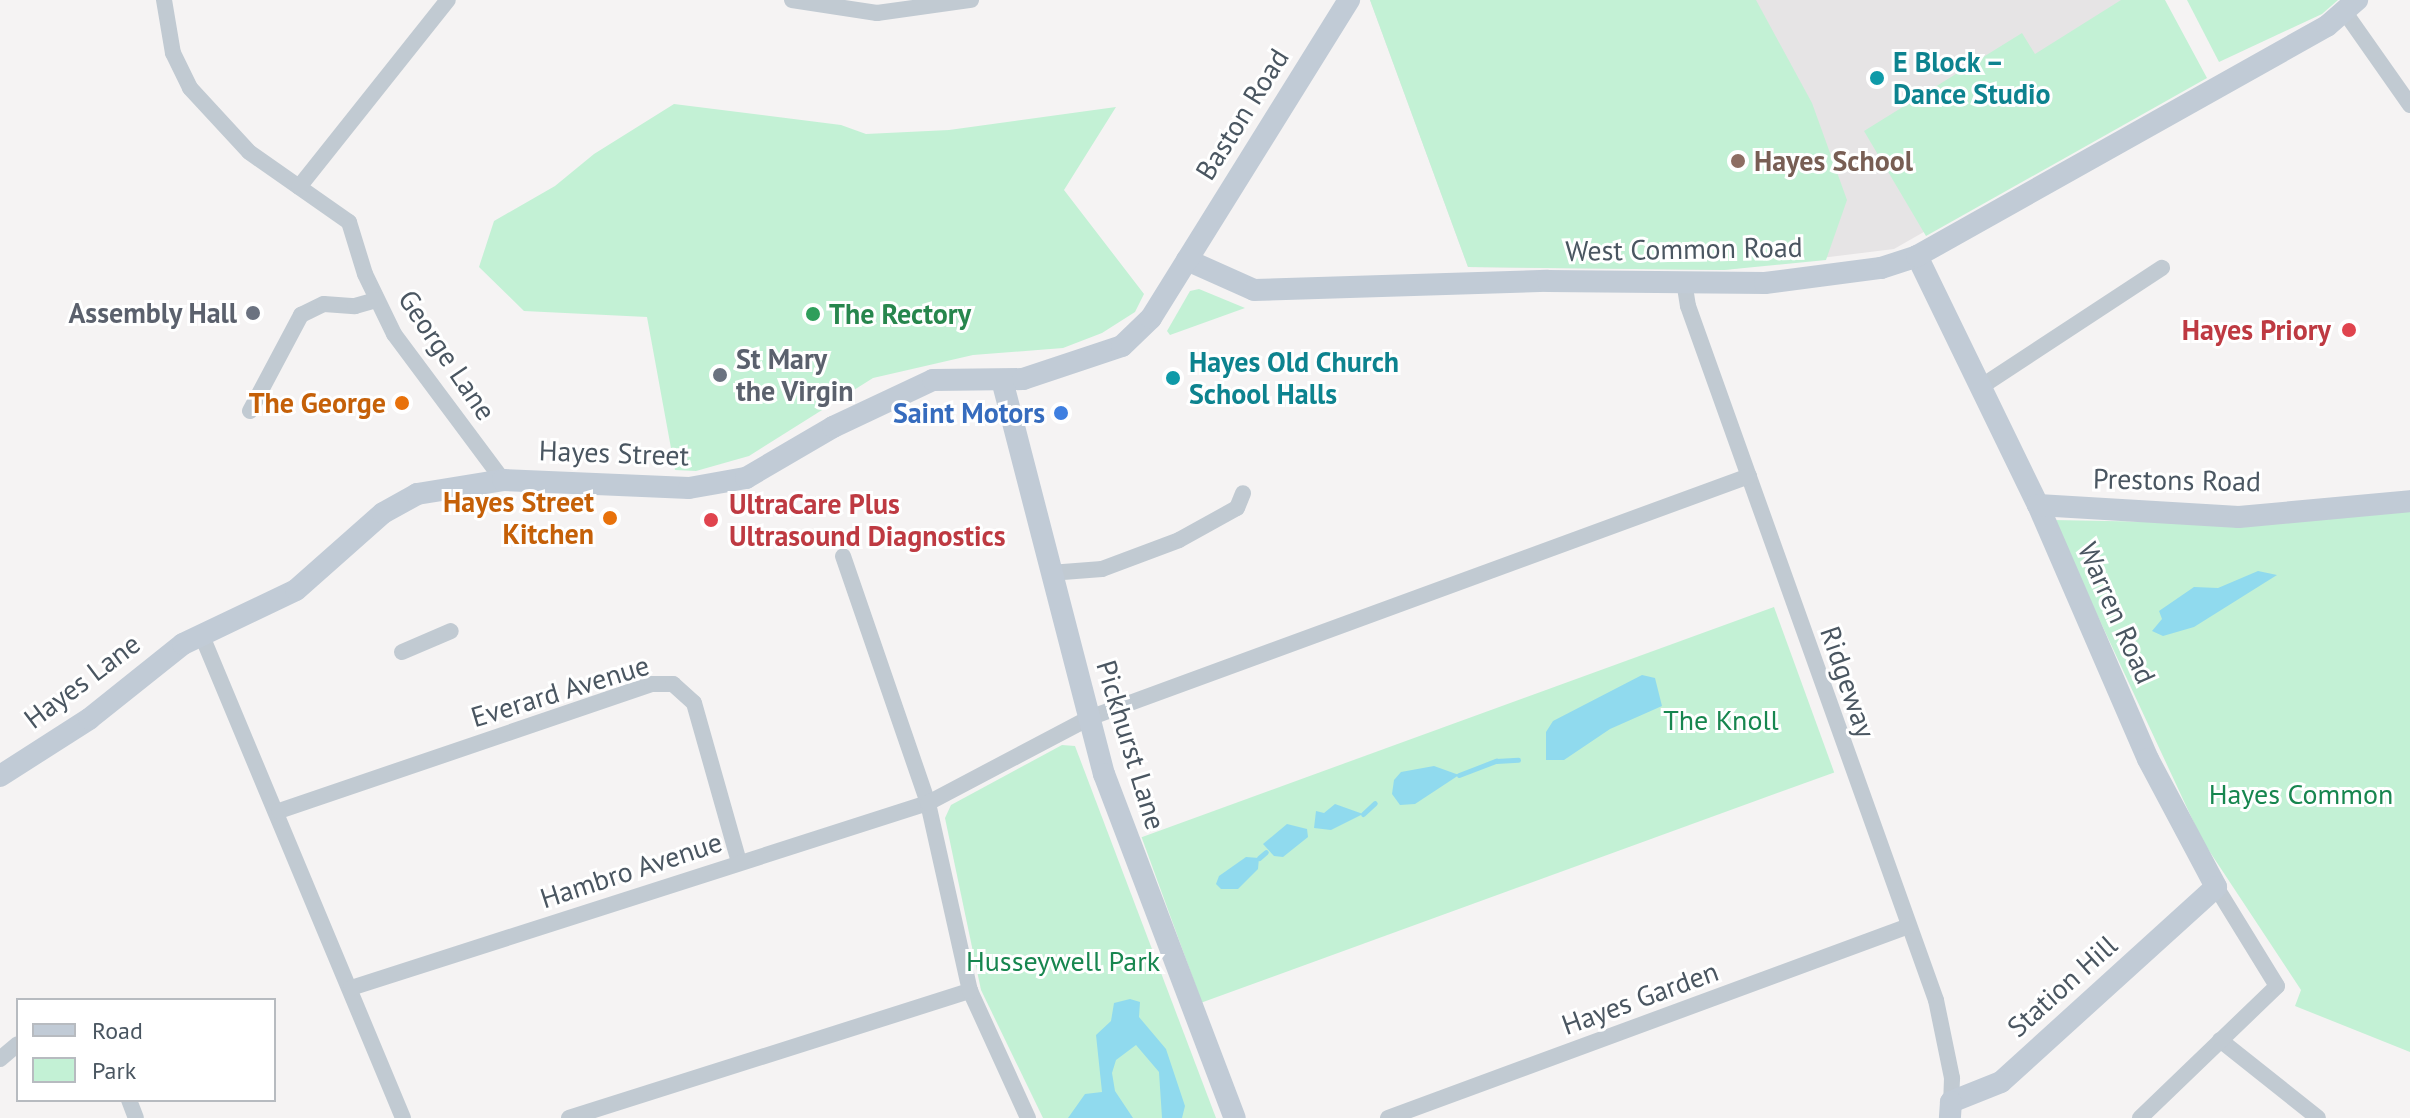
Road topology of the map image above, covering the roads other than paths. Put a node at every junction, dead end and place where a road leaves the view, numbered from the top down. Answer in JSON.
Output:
{"nodes":[{"id":1,"x":164,"y":0,"type":"edge"},
{"id":2,"x":448,"y":0,"type":"edge"},
{"id":3,"x":792,"y":0,"type":"edge"},
{"id":4,"x":971,"y":0,"type":"edge"},
{"id":5,"x":1349,"y":0,"type":"edge"},
{"id":6,"x":2350,"y":6,"type":"edge"},
{"id":7,"x":2410,"y":105,"type":"edge"},
{"id":8,"x":299,"y":187,"type":"junction"},
{"id":9,"x":1917,"y":256,"type":"junction"},
{"id":10,"x":1187,"y":260,"type":"junction"},
{"id":11,"x":2162,"y":268,"type":"dead end"},
{"id":12,"x":1684,"y":281,"type":"junction"},
{"id":13,"x":376,"y":300,"type":"junction"},
{"id":14,"x":1002,"y":380,"type":"junction"},
{"id":15,"x":1979,"y":388,"type":"junction"},
{"id":16,"x":250,"y":411,"type":"dead end"},
{"id":17,"x":1749,"y":476,"type":"junction"},
{"id":18,"x":503,"y":480,"type":"junction"},
{"id":19,"x":1243,"y":493,"type":"dead end"},
{"id":20,"x":2410,"y":501,"type":"edge"},
{"id":21,"x":2038,"y":505,"type":"junction"},
{"id":22,"x":843,"y":556,"type":"dead end"},
{"id":23,"x":1050,"y":573,"type":"junction"},
{"id":24,"x":451,"y":631,"type":"dead end"},
{"id":25,"x":202,"y":636,"type":"junction"},
{"id":26,"x":402,"y":652,"type":"dead end"},
{"id":27,"x":1089,"y":718,"type":"junction"},
{"id":28,"x":0,"y":776,"type":"edge"},
{"id":29,"x":928,"y":803,"type":"junction"},
{"id":30,"x":279,"y":811,"type":"junction"},
{"id":31,"x":739,"y":862,"type":"junction"},
{"id":32,"x":2216,"y":887,"type":"junction"},
{"id":33,"x":1909,"y":926,"type":"junction"},
{"id":34,"x":351,"y":988,"type":"junction"},
{"id":35,"x":970,"y":991,"type":"junction"},
{"id":36,"x":2220,"y":1040,"type":"junction"},
{"id":37,"x":16,"y":1046,"type":"edge"},
{"id":38,"x":0,"y":1059,"type":"edge"},
{"id":39,"x":1950,"y":1110,"type":"edge"},
{"id":40,"x":403,"y":1118,"type":"edge"},
{"id":41,"x":569,"y":1118,"type":"edge"},
{"id":42,"x":1028,"y":1118,"type":"edge"},
{"id":43,"x":1235,"y":1118,"type":"edge"},
{"id":44,"x":1388,"y":1118,"type":"edge"},
{"id":45,"x":2140,"y":1118,"type":"edge"},
{"id":46,"x":2318,"y":1118,"type":"edge"}],
"edges":[{"from":1,"to":8,"type":"street","name":"George Lane"},
{"from":2,"to":8,"type":"street"},
{"from":3,"to":4,"type":"street"},
{"from":5,"to":10,"type":"street","name":"Baston Road"},
{"from":6,"to":7,"type":"street"},
{"from":6,"to":9,"type":"street","name":"West Common Road"},
{"from":8,"to":13,"type":"street","name":"George Lane"},
{"from":9,"to":12,"type":"street","name":"West Common Road"},
{"from":9,"to":15,"type":"street","name":"Warren Road"},
{"from":10,"to":12,"type":"street","name":"West Common Road"},
{"from":10,"to":14,"type":"street","name":"Hayes Street"},
{"from":11,"to":15,"type":"street"},
{"from":12,"to":17,"type":"street","name":"Ridgeway"},
{"from":13,"to":16,"type":"street"},
{"from":13,"to":18,"type":"street","name":"George Lane"},
{"from":14,"to":18,"type":"street","name":"Hayes Street"},
{"from":14,"to":23,"type":"street","name":"Pickhurst Lane"},
{"from":15,"to":21,"type":"street","name":"Warren Road"},
{"from":17,"to":27,"type":"street"},
{"from":17,"to":33,"type":"street","name":"Ridgeway"},
{"from":18,"to":25,"type":"street","name":"Hayes Street"},
{"from":19,"to":23,"type":"street"},
{"from":20,"to":21,"type":"street","name":"Prestons Road"},
{"from":21,"to":32,"type":"street","name":"Warren Road"},
{"from":22,"to":29,"type":"street"},
{"from":23,"to":27,"type":"street","name":"Pickhurst Lane"},
{"from":24,"to":26,"type":"street"},
{"from":25,"to":28,"type":"street","name":"Hayes Lane"},
{"from":25,"to":30,"type":"street"},
{"from":27,"to":29,"type":"street","name":"Hambro Avenue"},
{"from":27,"to":43,"type":"street","name":"Pickhurst Lane"},
{"from":29,"to":31,"type":"street","name":"Hambro Avenue"},
{"from":29,"to":35,"type":"street"},
{"from":30,"to":31,"type":"street","name":"Everard Avenue"},
{"from":30,"to":34,"type":"street"},
{"from":31,"to":34,"type":"street","name":"Hambro Avenue"},
{"from":32,"to":36,"type":"street","name":"Warren Road"},
{"from":32,"to":39,"type":"street","name":"Station Hill"},
{"from":33,"to":39,"type":"street","name":"Ridgeway"},
{"from":33,"to":44,"type":"street","name":"Hayes Garden"},
{"from":34,"to":40,"type":"street"},
{"from":35,"to":41,"type":"street"},
{"from":35,"to":42,"type":"street"},
{"from":36,"to":45,"type":"street"},
{"from":36,"to":46,"type":"street"},
{"from":37,"to":38,"type":"street"}]}
